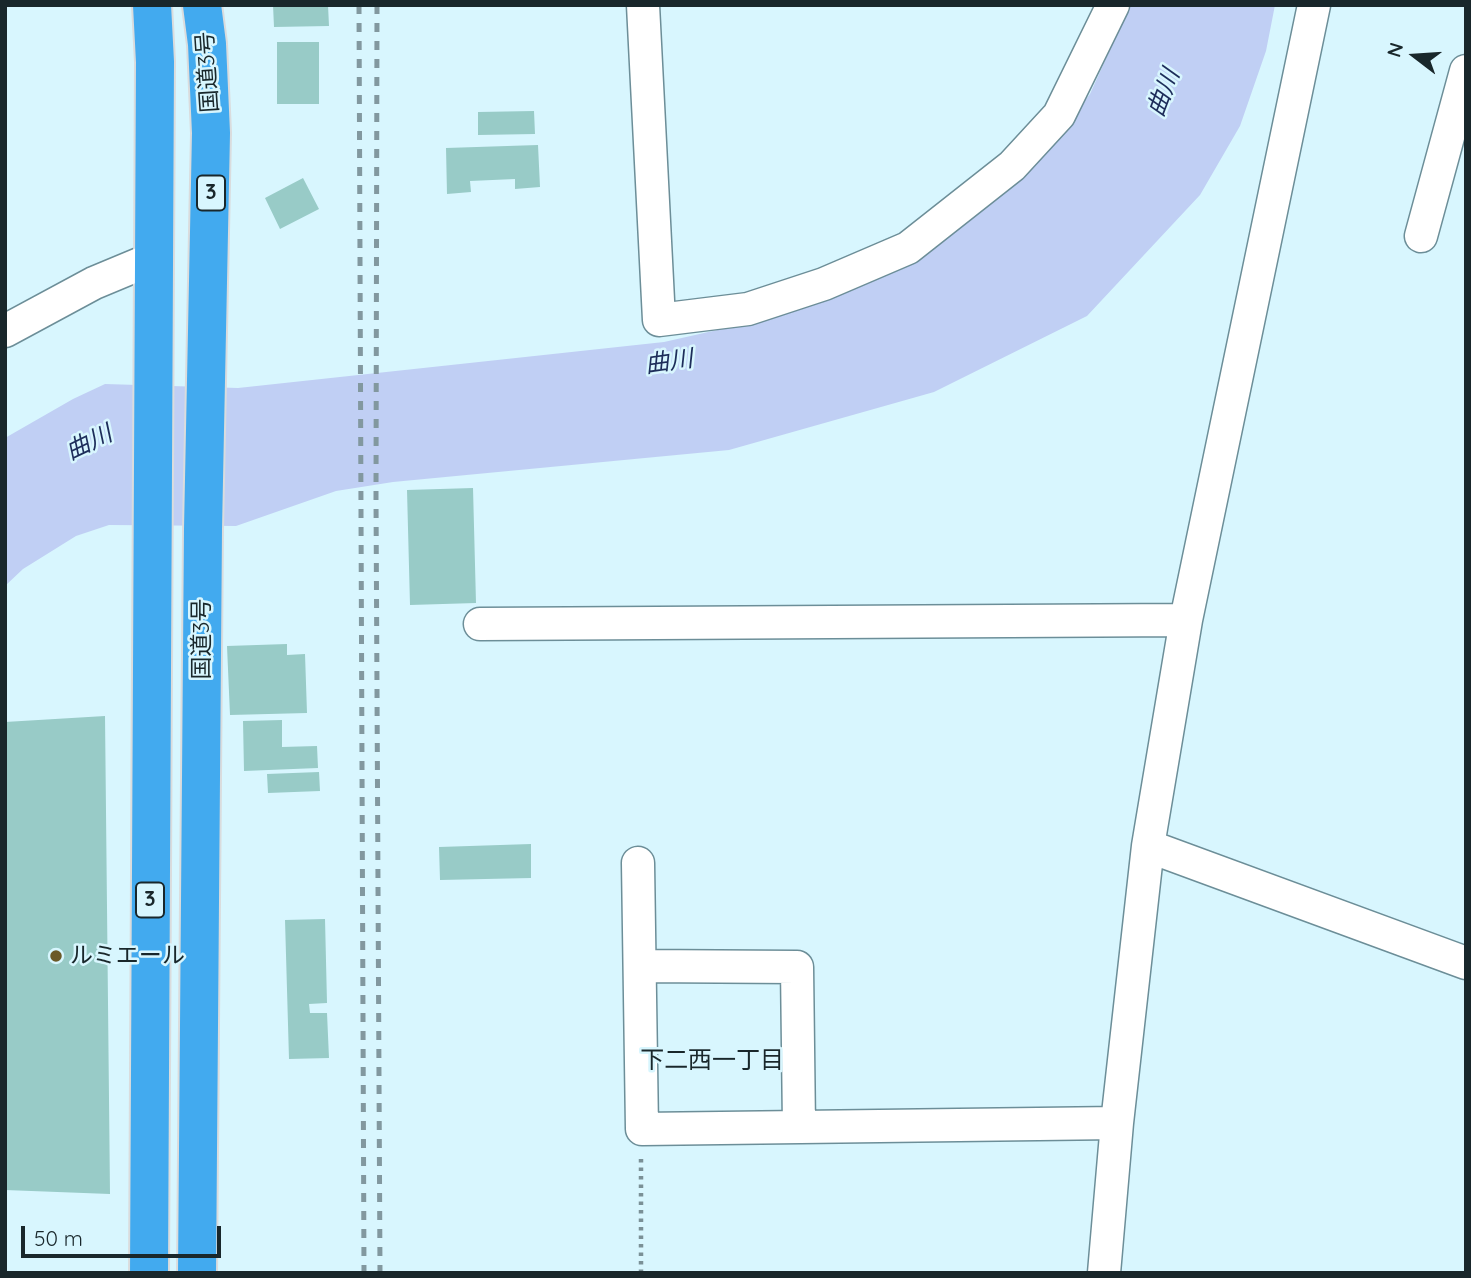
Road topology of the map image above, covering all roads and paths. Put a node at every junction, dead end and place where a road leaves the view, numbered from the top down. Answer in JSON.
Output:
{"nodes":[{"id":1,"x":152,"y":5,"type":"edge"},
{"id":2,"x":202,"y":5,"type":"edge"},
{"id":3,"x":643,"y":5,"type":"edge"},
{"id":4,"x":1113,"y":5,"type":"edge"},
{"id":5,"x":1314,"y":5,"type":"edge"},
{"id":6,"x":1466,"y":71,"type":"edge"},
{"id":7,"x":1453,"y":171,"type":"edge"},
{"id":8,"x":1421,"y":236,"type":"dead end"},
{"id":9,"x":154,"y":258,"type":"junction"},
{"id":10,"x":5,"y":331,"type":"edge"},
{"id":11,"x":1186,"y":620,"type":"junction"},
{"id":12,"x":480,"y":624,"type":"dead end"},
{"id":13,"x":1148,"y":846,"type":"junction"},
{"id":14,"x":638,"y":863,"type":"dead end"},
{"id":15,"x":1466,"y":963,"type":"edge"},
{"id":16,"x":640,"y":966,"type":"junction"},
{"id":17,"x":1117,"y":1124,"type":"junction"},
{"id":18,"x":799,"y":1127,"type":"junction"},
{"id":19,"x":642,"y":1129,"type":"junction"},
{"id":20,"x":149,"y":1273,"type":"edge"},
{"id":21,"x":198,"y":1273,"type":"edge"},
{"id":22,"x":640,"y":1273,"type":"edge"},
{"id":23,"x":1104,"y":1273,"type":"edge"}],
"edges":[{"from":1,"to":9,"type":"highway","number":"3"},
{"from":2,"to":21,"type":"highway","name":"国道3号","number":"3"},
{"from":3,"to":4,"type":"street"},
{"from":5,"to":11,"type":"street"},
{"from":6,"to":7,"type":"street"},
{"from":7,"to":8,"type":"street"},
{"from":9,"to":10,"type":"street"},
{"from":9,"to":20,"type":"highway","number":"3"},
{"from":11,"to":12,"type":"street"},
{"from":11,"to":13,"type":"street"},
{"from":13,"to":15,"type":"street"},
{"from":13,"to":17,"type":"street"},
{"from":14,"to":16,"type":"street"},
{"from":16,"to":18,"type":"street"},
{"from":16,"to":19,"type":"street"},
{"from":17,"to":18,"type":"street"},
{"from":17,"to":23,"type":"street"},
{"from":18,"to":19,"type":"street"},
{"from":19,"to":22,"type":"path"}]}
